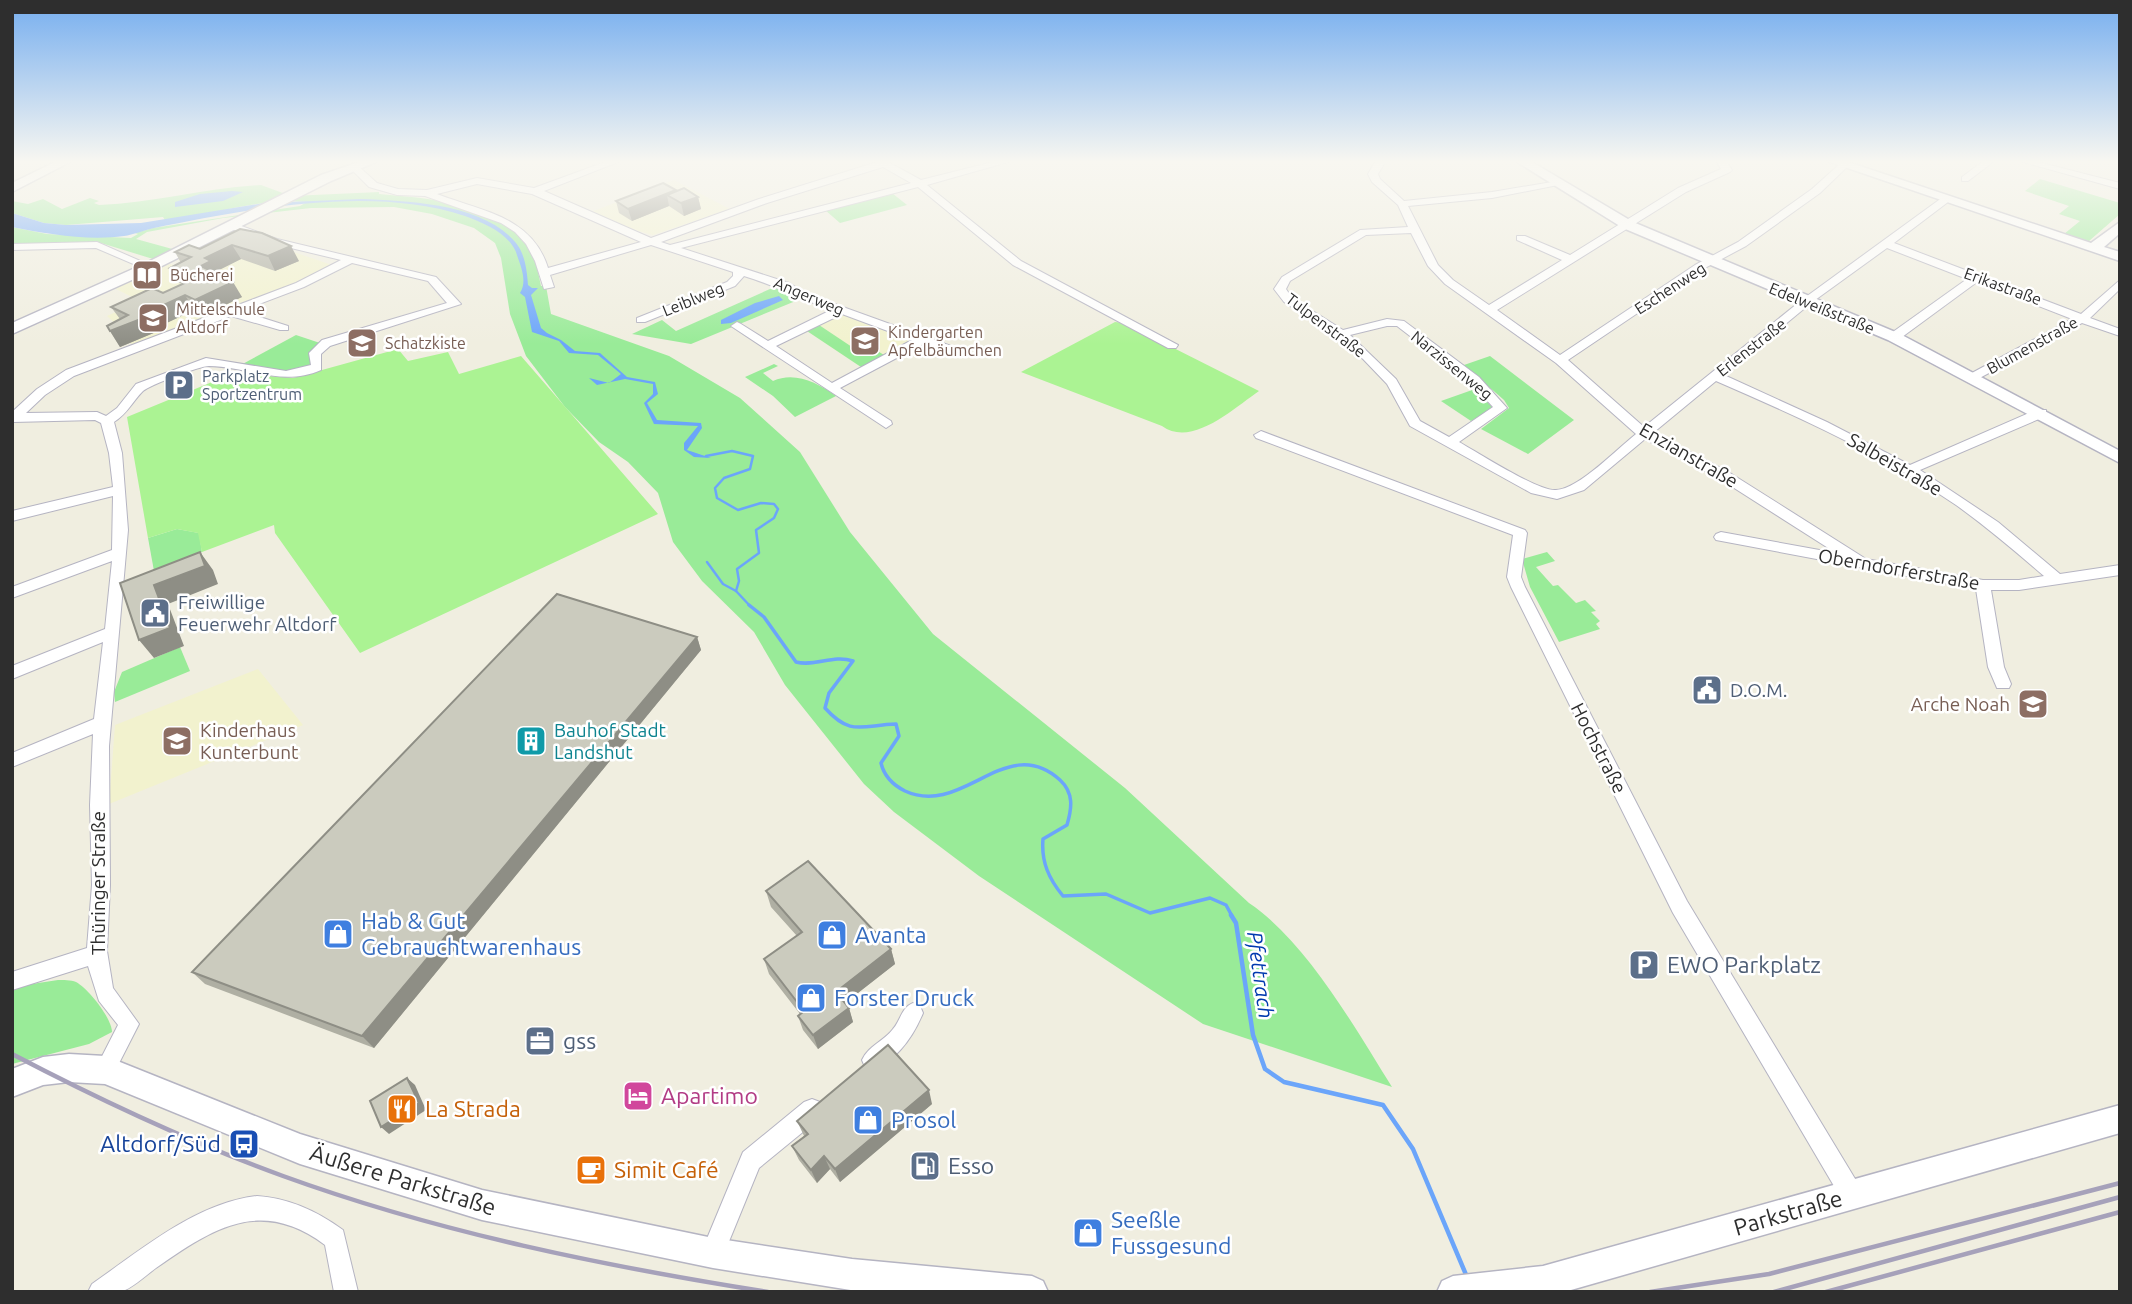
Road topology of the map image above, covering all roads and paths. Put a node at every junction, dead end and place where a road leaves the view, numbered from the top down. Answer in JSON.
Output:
{"nodes":[{"id":1,"x":239,"y":223,"type":"edge"},
{"id":2,"x":510,"y":223,"type":"edge"},
{"id":3,"x":607,"y":223,"type":"edge"},
{"id":4,"x":703,"y":223,"type":"edge"},
{"id":5,"x":768,"y":223,"type":"edge"},
{"id":6,"x":968,"y":223,"type":"edge"},
{"id":7,"x":1410,"y":223,"type":"edge"},
{"id":8,"x":1624,"y":223,"type":"edge"},
{"id":9,"x":1631,"y":223,"type":"edge"},
{"id":10,"x":1772,"y":223,"type":"edge"},
{"id":11,"x":1913,"y":223,"type":"edge"},
{"id":12,"x":2023,"y":223,"type":"edge"},
{"id":13,"x":1628,"y":225,"type":"junction"},
{"id":14,"x":233,"y":226,"type":"junction"},
{"id":15,"x":2120,"y":226,"type":"edge"},
{"id":16,"x":1413,"y":230,"type":"junction"},
{"id":17,"x":1521,"y":238,"type":"dead end"},
{"id":18,"x":651,"y":242,"type":"junction"},
{"id":19,"x":1884,"y":243,"type":"junction"},
{"id":20,"x":2096,"y":246,"type":"junction"},
{"id":21,"x":12,"y":247,"type":"edge"},
{"id":22,"x":670,"y":248,"type":"junction"},
{"id":23,"x":2120,"y":257,"type":"edge"},
{"id":24,"x":350,"y":260,"type":"junction"},
{"id":25,"x":1572,"y":260,"type":"junction"},
{"id":26,"x":1710,"y":262,"type":"junction"},
{"id":27,"x":149,"y":267,"type":"junction"},
{"id":28,"x":738,"y":272,"type":"junction"},
{"id":29,"x":544,"y":273,"type":"junction"},
{"id":30,"x":1977,"y":277,"type":"junction"},
{"id":31,"x":2120,"y":283,"type":"edge"},
{"id":32,"x":548,"y":287,"type":"dead end"},
{"id":33,"x":1807,"y":301,"type":"junction"},
{"id":34,"x":841,"y":310,"type":"junction"},
{"id":35,"x":1489,"y":310,"type":"junction"},
{"id":36,"x":231,"y":312,"type":"junction"},
{"id":37,"x":2084,"y":317,"type":"junction"},
{"id":38,"x":641,"y":320,"type":"dead end"},
{"id":39,"x":737,"y":326,"type":"dead end"},
{"id":40,"x":284,"y":328,"type":"dead end"},
{"id":41,"x":12,"y":329,"type":"edge"},
{"id":42,"x":2120,"y":333,"type":"edge"},
{"id":43,"x":1341,"y":334,"type":"junction"},
{"id":44,"x":1894,"y":337,"type":"junction"},
{"id":45,"x":922,"y":340,"type":"junction"},
{"id":46,"x":769,"y":345,"type":"junction"},
{"id":47,"x":1172,"y":345,"type":"dead end"},
{"id":48,"x":958,"y":353,"type":"dead end"},
{"id":49,"x":1560,"y":360,"type":"junction"},
{"id":50,"x":1715,"y":376,"type":"junction"},
{"id":51,"x":1974,"y":377,"type":"junction"},
{"id":52,"x":831,"y":388,"type":"junction"},
{"id":53,"x":2041,"y":413,"type":"junction"},
{"id":54,"x":13,"y":418,"type":"edge"},
{"id":55,"x":107,"y":421,"type":"junction"},
{"id":56,"x":886,"y":424,"type":"dead end"},
{"id":57,"x":1643,"y":433,"type":"junction"},
{"id":58,"x":1261,"y":435,"type":"dead end"},
{"id":59,"x":1450,"y":443,"type":"junction"},
{"id":60,"x":2119,"y":457,"type":"edge"},
{"id":61,"x":1909,"y":470,"type":"junction"},
{"id":62,"x":118,"y":490,"type":"junction"},
{"id":63,"x":1557,"y":495,"type":"joint"},
{"id":64,"x":12,"y":516,"type":"edge"},
{"id":65,"x":1721,"y":537,"type":"dead end"},
{"id":66,"x":118,"y":553,"type":"junction"},
{"id":67,"x":1864,"y":564,"type":"junction"},
{"id":68,"x":2120,"y":570,"type":"edge"},
{"id":69,"x":2058,"y":580,"type":"junction"},
{"id":70,"x":1983,"y":585,"type":"junction"},
{"id":71,"x":12,"y":593,"type":"edge"},
{"id":72,"x":111,"y":633,"type":"junction"},
{"id":73,"x":12,"y":673,"type":"edge"},
{"id":74,"x":2003,"y":684,"type":"dead end"},
{"id":75,"x":102,"y":723,"type":"junction"},
{"id":76,"x":12,"y":760,"type":"edge"},
{"id":77,"x":97,"y":954,"type":"junction"},
{"id":78,"x":12,"y":981,"type":"edge"},
{"id":79,"x":913,"y":1013,"type":"dead end"},
{"id":80,"x":105,"y":1070,"type":"junction"},
{"id":81,"x":858,"y":1072,"type":"edge"},
{"id":82,"x":12,"y":1083,"type":"edge"},
{"id":83,"x":826,"y":1098,"type":"edge"},
{"id":84,"x":2120,"y":1119,"type":"edge"},
{"id":85,"x":1852,"y":1195,"type":"junction"},
{"id":86,"x":713,"y":1253,"type":"junction"},
{"id":87,"x":100,"y":1292,"type":"edge"},
{"id":88,"x":346,"y":1292,"type":"edge"},
{"id":89,"x":1032,"y":1292,"type":"edge"},
{"id":90,"x":1453,"y":1292,"type":"edge"}],
"edges":[{"from":1,"to":14,"type":"street"},
{"from":2,"to":29,"type":"street"},
{"from":3,"to":18,"type":"street","name":"Angerweg"},
{"from":4,"to":18,"type":"street"},
{"from":5,"to":22,"type":"street"},
{"from":6,"to":47,"type":"street"},
{"from":7,"to":16,"type":"street","name":"Enzianstraße"},
{"from":8,"to":13,"type":"street","name":"Edelweißstraße"},
{"from":9,"to":13,"type":"street"},
{"from":10,"to":26,"type":"street","name":"Eschenweg"},
{"from":11,"to":19,"type":"street","name":"Erlenstraße"},
{"from":12,"to":20,"type":"street"},
{"from":13,"to":25,"type":"street"},
{"from":13,"to":26,"type":"street","name":"Edelweißstraße"},
{"from":14,"to":24,"type":"street"},
{"from":14,"to":27,"type":"street"},
{"from":15,"to":20,"type":"street"},
{"from":16,"to":35,"type":"street","name":"Enzianstraße"},
{"from":16,"to":43,"type":"street","name":"Tulpenstraße"},
{"from":17,"to":25,"type":"street"},
{"from":18,"to":22,"type":"street","name":"Angerweg"},
{"from":18,"to":29,"type":"street"},
{"from":19,"to":30,"type":"street","name":"Erikastraße"},
{"from":19,"to":33,"type":"street","name":"Erlenstraße"},
{"from":20,"to":23,"type":"street"},
{"from":21,"to":27,"type":"street"},
{"from":22,"to":28,"type":"street","name":"Angerweg"},
{"from":24,"to":36,"type":"street"},
{"from":24,"to":55,"type":"street"},
{"from":25,"to":35,"type":"street"},
{"from":26,"to":33,"type":"street","name":"Edelweißstraße"},
{"from":26,"to":49,"type":"street","name":"Eschenweg"},
{"from":27,"to":41,"type":"street"},
{"from":28,"to":34,"type":"street","name":"Angerweg"},
{"from":28,"to":38,"type":"street","name":"Leiblweg"},
{"from":29,"to":32,"type":"street"},
{"from":30,"to":37,"type":"street","name":"Erikastraße"},
{"from":30,"to":44,"type":"street"},
{"from":31,"to":37,"type":"street","name":"Blumenstraße"},
{"from":33,"to":44,"type":"street","name":"Edelweißstraße"},
{"from":33,"to":50,"type":"street","name":"Erlenstraße"},
{"from":34,"to":45,"type":"street","name":"Angerweg"},
{"from":34,"to":46,"type":"street"},
{"from":35,"to":49,"type":"street","name":"Enzianstraße"},
{"from":36,"to":40,"type":"street"},
{"from":36,"to":54,"type":"street"},
{"from":37,"to":42,"type":"street","name":"Erikastraße"},
{"from":37,"to":51,"type":"street","name":"Blumenstraße"},
{"from":39,"to":46,"type":"street"},
{"from":43,"to":59,"type":"street","name":"Tulpenstraße"},
{"from":43,"to":59,"type":"street","name":"Narzissenweg"},
{"from":44,"to":51,"type":"street","name":"Edelweißstraße"},
{"from":45,"to":48,"type":"street","name":"Angerweg"},
{"from":45,"to":52,"type":"street"},
{"from":46,"to":52,"type":"street"},
{"from":49,"to":57,"type":"street","name":"Enzianstraße"},
{"from":50,"to":57,"type":"street","name":"Erlenstraße"},
{"from":50,"to":61,"type":"street","name":"Salbeistraße"},
{"from":51,"to":53,"type":"street","name":"Edelweißstraße"},
{"from":52,"to":56,"type":"street"},
{"from":53,"to":60,"type":"street","name":"Edelweißstraße"},
{"from":53,"to":61,"type":"street"},
{"from":54,"to":55,"type":"street"},
{"from":55,"to":62,"type":"street","name":"Thüringer Straße"},
{"from":57,"to":63,"type":"street","name":"Erlenstraße"},
{"from":57,"to":67,"type":"street","name":"Enzianstraße"},
{"from":58,"to":85,"type":"street","name":"Hochstraße"},
{"from":59,"to":63,"type":"street","name":"Tulpenstraße"},
{"from":61,"to":69,"type":"street","name":"Salbeistraße"},
{"from":62,"to":64,"type":"street"},
{"from":62,"to":66,"type":"street","name":"Thüringer Straße"},
{"from":65,"to":67,"type":"street","name":"Oberndorferstraße"},
{"from":66,"to":71,"type":"street"},
{"from":66,"to":72,"type":"street","name":"Thüringer Straße"},
{"from":67,"to":70,"type":"street","name":"Oberndorferstraße"},
{"from":68,"to":69,"type":"street","name":"Oberndorferstraße"},
{"from":69,"to":70,"type":"street","name":"Oberndorferstraße"},
{"from":70,"to":74,"type":"street"},
{"from":72,"to":73,"type":"street"},
{"from":72,"to":75,"type":"street","name":"Thüringer Straße"},
{"from":75,"to":76,"type":"street"},
{"from":75,"to":77,"type":"street","name":"Thüringer Straße"},
{"from":77,"to":78,"type":"street"},
{"from":77,"to":80,"type":"street","name":"Thüringer Straße"},
{"from":79,"to":81,"type":"street"},
{"from":80,"to":82,"type":"street","name":"Äußere Parkstraße"},
{"from":80,"to":86,"type":"street","name":"Äußere Parkstraße"},
{"from":83,"to":86,"type":"street"},
{"from":84,"to":85,"type":"street","name":"Parkstraße"},
{"from":85,"to":90,"type":"street","name":"Parkstraße"},
{"from":86,"to":89,"type":"street","name":"Äußere Parkstraße"},
{"from":87,"to":88,"type":"street"}]}
